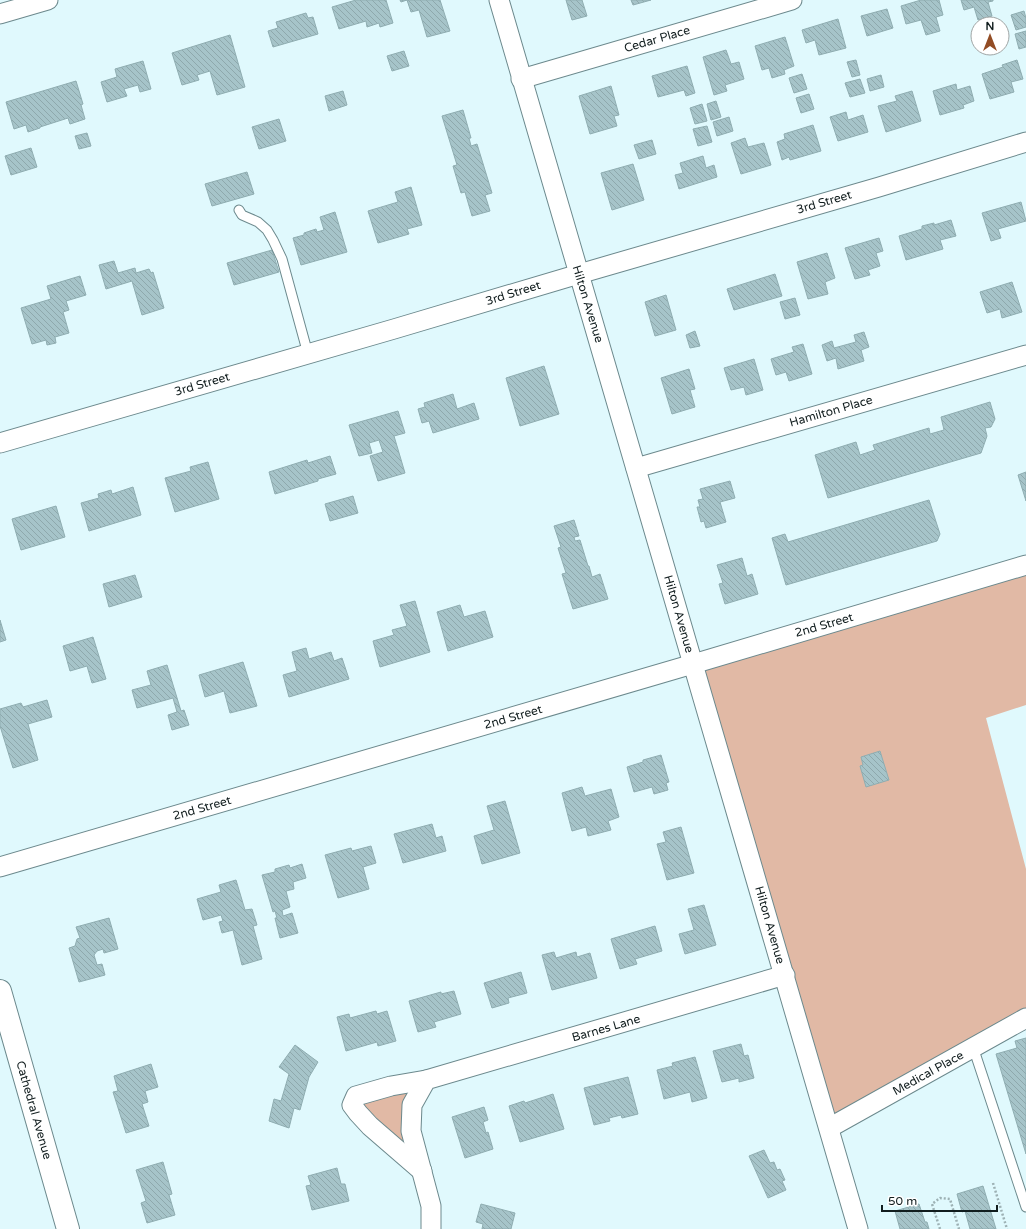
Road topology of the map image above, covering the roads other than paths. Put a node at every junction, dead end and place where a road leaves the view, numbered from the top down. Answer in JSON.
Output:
{"nodes":[{"id":1,"x":48,"y":0,"type":"edge"},
{"id":2,"x":499,"y":0,"type":"edge"},
{"id":3,"x":792,"y":0,"type":"edge"},
{"id":4,"x":0,"y":14,"type":"edge"},
{"id":5,"x":522,"y":79,"type":"junction"},
{"id":6,"x":1026,"y":142,"type":"edge"},
{"id":7,"x":239,"y":210,"type":"dead end"},
{"id":8,"x":579,"y":274,"type":"junction"},
{"id":9,"x":308,"y":354,"type":"junction"},
{"id":10,"x":1026,"y":355,"type":"edge"},
{"id":11,"x":0,"y":443,"type":"edge"},
{"id":12,"x":636,"y":468,"type":"junction"},
{"id":13,"x":1026,"y":565,"type":"edge"},
{"id":14,"x":693,"y":664,"type":"junction"},
{"id":15,"x":0,"y":867,"type":"edge"},
{"id":16,"x":785,"y":976,"type":"junction"},
{"id":17,"x":0,"y":991,"type":"edge"},
{"id":18,"x":1026,"y":1018,"type":"edge"},
{"id":19,"x":974,"y":1047,"type":"junction"},
{"id":20,"x":426,"y":1080,"type":"junction"},
{"id":21,"x":829,"y":1128,"type":"junction"},
{"id":22,"x":422,"y":1171,"type":"junction"},
{"id":23,"x":1026,"y":1207,"type":"edge"},
{"id":24,"x":68,"y":1229,"type":"edge"},
{"id":25,"x":431,"y":1229,"type":"edge"},
{"id":26,"x":858,"y":1229,"type":"edge"}],
"edges":[{"from":1,"to":4,"type":"street"},
{"from":2,"to":5,"type":"street","name":"Hilton Avenue"},
{"from":3,"to":5,"type":"street","name":"Cedar Place"},
{"from":5,"to":8,"type":"street","name":"Hilton Avenue"},
{"from":6,"to":8,"type":"street","name":"3rd Street"},
{"from":7,"to":9,"type":"lane"},
{"from":8,"to":9,"type":"street","name":"3rd Street"},
{"from":8,"to":12,"type":"street","name":"Hilton Avenue"},
{"from":9,"to":11,"type":"street","name":"3rd Street"},
{"from":10,"to":12,"type":"street","name":"Hamilton Place"},
{"from":12,"to":14,"type":"street","name":"Hilton Avenue"},
{"from":13,"to":14,"type":"street","name":"2nd Street"},
{"from":14,"to":15,"type":"street","name":"2nd Street"},
{"from":14,"to":16,"type":"street","name":"Hilton Avenue"},
{"from":16,"to":20,"type":"street","name":"Barnes Lane"},
{"from":16,"to":21,"type":"street","name":"Hilton Avenue"},
{"from":17,"to":24,"type":"street","name":"Cathedral Avenue"},
{"from":18,"to":19,"type":"street","name":"Medical Place"},
{"from":19,"to":21,"type":"street","name":"Medical Place"},
{"from":19,"to":23,"type":"lane"},
{"from":20,"to":22,"type":"street"},
{"from":20,"to":22,"type":"street","name":"Barnes Lane"},
{"from":21,"to":26,"type":"street","name":"Hilton Avenue"},
{"from":22,"to":25,"type":"street"}]}
